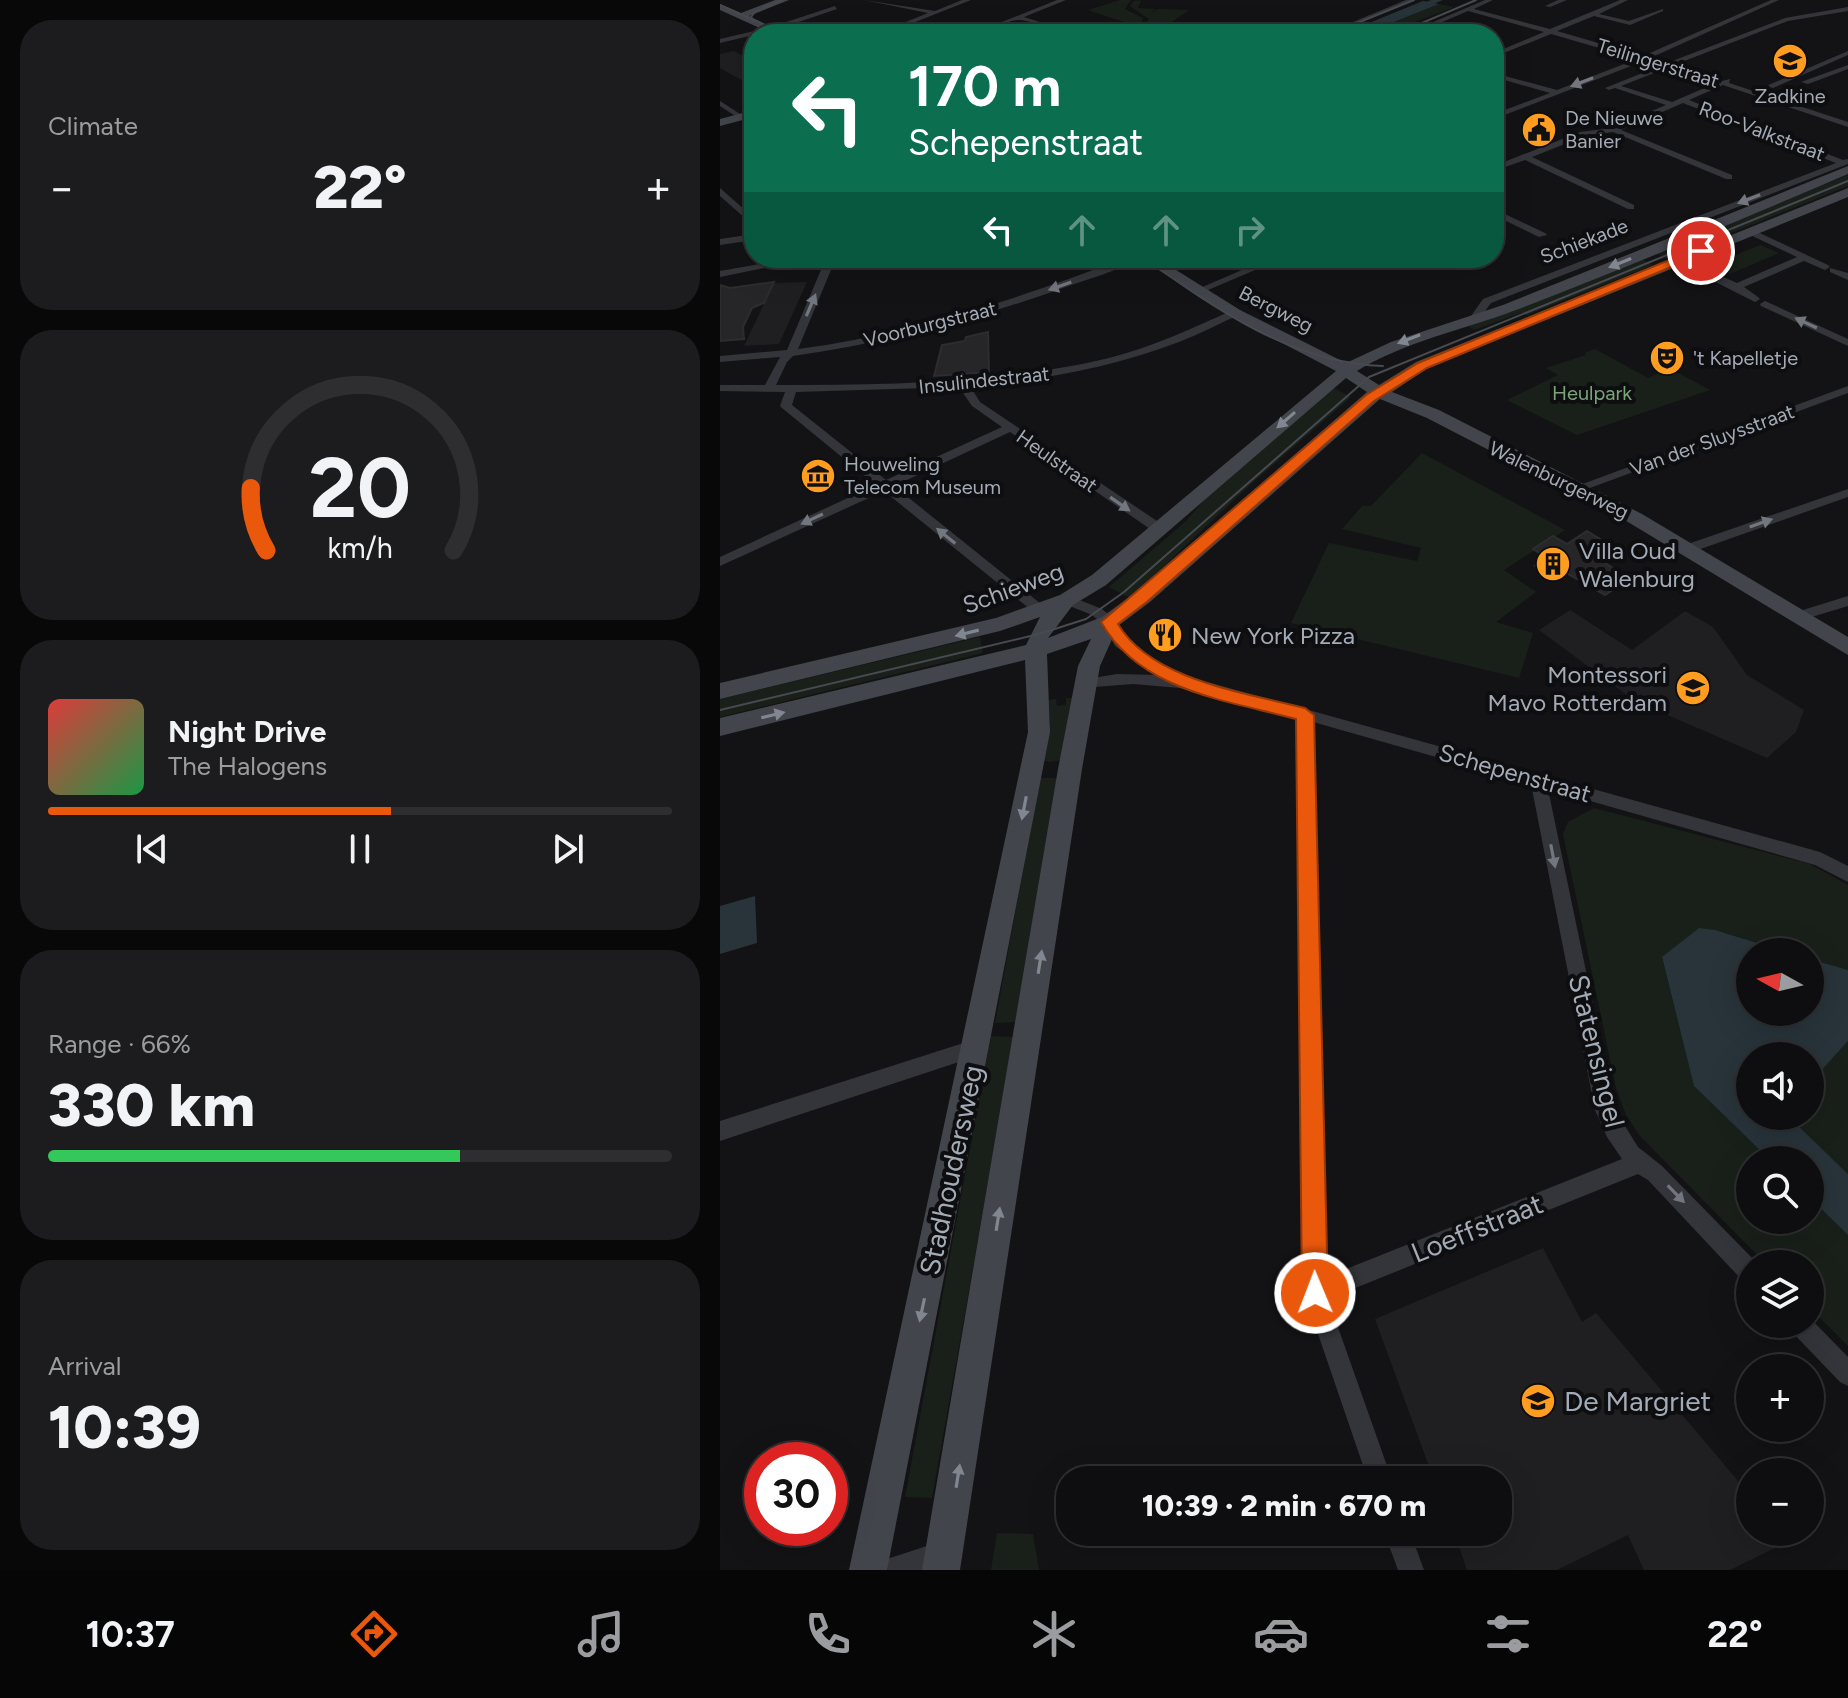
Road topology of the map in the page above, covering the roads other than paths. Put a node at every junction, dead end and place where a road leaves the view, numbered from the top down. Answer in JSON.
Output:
{"nodes":[{"id":1,"x":784,"y":0,"type":"edge"},
{"id":2,"x":867,"y":0,"type":"edge"},
{"id":3,"x":968,"y":0,"type":"edge"},
{"id":4,"x":1063,"y":0,"type":"edge"},
{"id":5,"x":1411,"y":0,"type":"edge"},
{"id":6,"x":1490,"y":0,"type":"edge"},
{"id":7,"x":1564,"y":0,"type":"edge"},
{"id":8,"x":1621,"y":0,"type":"edge"},
{"id":9,"x":1749,"y":0,"type":"edge"},
{"id":10,"x":1481,"y":4,"type":"junction"},
{"id":11,"x":1635,"y":4,"type":"dead end"},
{"id":12,"x":1775,"y":4,"type":"edge"},
{"id":13,"x":1548,"y":6,"type":"dead end"},
{"id":14,"x":1648,"y":7,"type":"dead end"},
{"id":15,"x":835,"y":8,"type":"dead end"},
{"id":16,"x":1788,"y":8,"type":"dead end"},
{"id":17,"x":722,"y":9,"type":"edge"},
{"id":18,"x":1466,"y":9,"type":"junction"},
{"id":19,"x":1848,"y":9,"type":"edge"},
{"id":20,"x":936,"y":13,"type":"junction"},
{"id":21,"x":1813,"y":13,"type":"junction"},
{"id":22,"x":1593,"y":14,"type":"junction"},
{"id":23,"x":743,"y":15,"type":"junction"},
{"id":24,"x":1017,"y":17,"type":"junction"},
{"id":25,"x":762,"y":24,"type":"edge"},
{"id":26,"x":795,"y":24,"type":"edge"},
{"id":27,"x":906,"y":24,"type":"edge"},
{"id":28,"x":1000,"y":24,"type":"edge"},
{"id":29,"x":1040,"y":24,"type":"edge"},
{"id":30,"x":1352,"y":24,"type":"edge"},
{"id":31,"x":1431,"y":24,"type":"edge"},
{"id":32,"x":1562,"y":26,"type":"junction"},
{"id":33,"x":1551,"y":31,"type":"junction"},
{"id":34,"x":744,"y":37,"type":"edge"},
{"id":35,"x":720,"y":41,"type":"edge"},
{"id":36,"x":1504,"y":51,"type":"edge"},
{"id":37,"x":1654,"y":53,"type":"junction"},
{"id":38,"x":1848,"y":53,"type":"edge"},
{"id":39,"x":1643,"y":59,"type":"junction"},
{"id":40,"x":1680,"y":61,"type":"junction"},
{"id":41,"x":1666,"y":66,"type":"junction"},
{"id":42,"x":1848,"y":67,"type":"edge"},
{"id":43,"x":1504,"y":78,"type":"edge"},
{"id":44,"x":1723,"y":83,"type":"junction"},
{"id":45,"x":1758,"y":83,"type":"dead end"},
{"id":46,"x":1770,"y":86,"type":"junction"},
{"id":47,"x":1556,"y":92,"type":"junction"},
{"id":48,"x":1682,"y":100,"type":"junction"},
{"id":49,"x":720,"y":103,"type":"edge"},
{"id":50,"x":1671,"y":104,"type":"junction"},
{"id":51,"x":744,"y":113,"type":"edge"},
{"id":52,"x":1504,"y":113,"type":"edge"},
{"id":53,"x":744,"y":116,"type":"edge"},
{"id":54,"x":720,"y":123,"type":"edge"},
{"id":55,"x":1848,"y":125,"type":"edge"},
{"id":56,"x":1614,"y":130,"type":"junction"},
{"id":57,"x":1525,"y":157,"type":"junction"},
{"id":58,"x":1846,"y":164,"type":"edge"},
{"id":59,"x":1504,"y":165,"type":"edge"},
{"id":60,"x":1729,"y":177,"type":"dead end"},
{"id":61,"x":720,"y":191,"type":"edge"},
{"id":62,"x":1848,"y":192,"type":"edge"},
{"id":63,"x":1631,"y":207,"type":"dead end"},
{"id":64,"x":744,"y":214,"type":"edge"},
{"id":65,"x":1504,"y":217,"type":"edge"},
{"id":66,"x":1751,"y":232,"type":"junction"},
{"id":67,"x":1542,"y":235,"type":"dead end"},
{"id":68,"x":744,"y":238,"type":"edge"},
{"id":69,"x":720,"y":242,"type":"edge"},
{"id":70,"x":1803,"y":258,"type":"junction"},
{"id":71,"x":1677,"y":260,"type":"junction"},
{"id":72,"x":753,"y":268,"type":"edge"},
{"id":73,"x":827,"y":268,"type":"edge"},
{"id":74,"x":1106,"y":268,"type":"edge"},
{"id":75,"x":1162,"y":268,"type":"edge"},
{"id":76,"x":1254,"y":268,"type":"edge"},
{"id":77,"x":720,"y":274,"type":"edge"},
{"id":78,"x":1848,"y":277,"type":"edge"},
{"id":79,"x":1737,"y":287,"type":"junction"},
{"id":80,"x":1198,"y":291,"type":"junction"},
{"id":81,"x":1236,"y":312,"type":"junction"},
{"id":82,"x":1848,"y":343,"type":"edge"},
{"id":83,"x":791,"y":352,"type":"junction"},
{"id":84,"x":720,"y":359,"type":"edge"},
{"id":85,"x":1346,"y":369,"type":"junction"},
{"id":86,"x":964,"y":386,"type":"junction"},
{"id":87,"x":720,"y":388,"type":"edge"},
{"id":88,"x":769,"y":388,"type":"junction"},
{"id":89,"x":1383,"y":388,"type":"junction"},
{"id":90,"x":791,"y":389,"type":"junction"},
{"id":91,"x":1848,"y":389,"type":"edge"},
{"id":92,"x":1009,"y":428,"type":"junction"},
{"id":93,"x":882,"y":486,"type":"junction"},
{"id":94,"x":1575,"y":489,"type":"junction"},
{"id":95,"x":1848,"y":493,"type":"edge"},
{"id":96,"x":1158,"y":528,"type":"junction"},
{"id":97,"x":1687,"y":549,"type":"junction"},
{"id":98,"x":720,"y":562,"type":"edge"},
{"id":99,"x":1067,"y":600,"type":"junction"},
{"id":100,"x":1848,"y":601,"type":"edge"},
{"id":101,"x":1041,"y":611,"type":"junction"},
{"id":102,"x":1795,"y":617,"type":"junction"},
{"id":103,"x":1109,"y":622,"type":"junction"},
{"id":104,"x":1848,"y":647,"type":"edge"},
{"id":105,"x":1036,"y":660,"type":"junction"},
{"id":106,"x":1178,"y":682,"type":"junction"},
{"id":107,"x":1086,"y":684,"type":"junction"},
{"id":108,"x":720,"y":691,"type":"edge"},
{"id":109,"x":1305,"y":715,"type":"junction"},
{"id":110,"x":720,"y":727,"type":"edge"},
{"id":111,"x":1070,"y":769,"type":"junction"},
{"id":112,"x":1032,"y":770,"type":"junction"},
{"id":113,"x":1538,"y":779,"type":"junction"},
{"id":114,"x":1848,"y":875,"type":"edge"},
{"id":115,"x":976,"y":1048,"type":"junction"},
{"id":116,"x":720,"y":1131,"type":"edge"},
{"id":117,"x":1639,"y":1163,"type":"junction"},
{"id":118,"x":1736,"y":1257,"type":"edge"},
{"id":119,"x":1315,"y":1293,"type":"junction"},
{"id":120,"x":1813,"y":1338,"type":"edge"},
{"id":121,"x":1848,"y":1374,"type":"edge"},
{"id":122,"x":1375,"y":1466,"type":"edge"},
{"id":123,"x":1402,"y":1546,"type":"edge"},
{"id":124,"x":943,"y":1562,"type":"edge"},
{"id":125,"x":868,"y":1570,"type":"edge"},
{"id":126,"x":890,"y":1570,"type":"edge"},
{"id":127,"x":1411,"y":1570,"type":"edge"}],
"edges":[{"from":1,"to":23,"type":"main road"},
{"from":2,"to":20,"type":"street"},
{"from":3,"to":20,"type":"street"},
{"from":4,"to":24,"type":"street"},
{"from":5,"to":30,"type":"street"},
{"from":6,"to":10,"type":"street"},
{"from":7,"to":13,"type":"street"},
{"from":8,"to":11,"type":"street"},
{"from":8,"to":22,"type":"street"},
{"from":9,"to":12,"type":"street"},
{"from":10,"to":18,"type":"street"},
{"from":10,"to":32,"type":"street","name":"Teilingerstraat"},
{"from":12,"to":37,"type":"street"},
{"from":14,"to":22,"type":"street"},
{"from":15,"to":26,"type":"street"},
{"from":16,"to":21,"type":"street"},
{"from":17,"to":23,"type":"main road"},
{"from":18,"to":31,"type":"street"},
{"from":18,"to":33,"type":"street","name":"Teilingerstraat"},
{"from":19,"to":21,"type":"street"},
{"from":20,"to":27,"type":"street"},
{"from":21,"to":40,"type":"street"},
{"from":22,"to":32,"type":"street"},
{"from":23,"to":25,"type":"main road"},
{"from":24,"to":28,"type":"street"},
{"from":24,"to":29,"type":"street"},
{"from":32,"to":33,"type":"street"},
{"from":32,"to":37,"type":"street","name":"Teilingerstraat"},
{"from":33,"to":36,"type":"street"},
{"from":33,"to":39,"type":"street","name":"Teilingerstraat"},
{"from":34,"to":35,"type":"street"},
{"from":37,"to":39,"type":"street"},
{"from":38,"to":46,"type":"street"},
{"from":39,"to":41,"type":"street","name":"Teilingerstraat"},
{"from":39,"to":47,"type":"street","one_way":true},
{"from":40,"to":41,"type":"street"},
{"from":40,"to":44,"type":"street","name":"Teilingerstraat"},
{"from":41,"to":44,"type":"street","name":"Teilingerstraat"},
{"from":41,"to":50,"type":"street"},
{"from":42,"to":46,"type":"street"},
{"from":43,"to":47,"type":"street"},
{"from":44,"to":48,"type":"street"},
{"from":44,"to":55,"type":"street","name":"Teilingerstraat"},
{"from":45,"to":46,"type":"street"},
{"from":47,"to":52,"type":"street"},
{"from":48,"to":50,"type":"street"},
{"from":48,"to":58,"type":"street","name":"Roo-Valkstraat"},
{"from":49,"to":51,"type":"street"},
{"from":50,"to":56,"type":"street"},
{"from":53,"to":54,"type":"main road"},
{"from":56,"to":57,"type":"street"},
{"from":56,"to":60,"type":"street"},
{"from":57,"to":59,"type":"street"},
{"from":57,"to":63,"type":"street"},
{"from":58,"to":85,"type":"main road","name":"Schiekade","one_way":true},
{"from":61,"to":64,"type":"street"},
{"from":62,"to":66,"type":"main road"},
{"from":65,"to":67,"type":"street"},
{"from":66,"to":70,"type":"street"},
{"from":66,"to":71,"type":"main road"},
{"from":68,"to":69,"type":"street"},
{"from":70,"to":78,"type":"street"},
{"from":70,"to":79,"type":"street"},
{"from":71,"to":79,"type":"street"},
{"from":71,"to":89,"type":"main road"},
{"from":72,"to":77,"type":"street"},
{"from":83,"to":73,"type":"street","one_way":true},
{"from":74,"to":83,"type":"street","name":"Voorburgstraat","one_way":true},
{"from":75,"to":80,"type":"main road","name":"Bergweg"},
{"from":76,"to":80,"type":"street"},
{"from":82,"to":79,"type":"street","one_way":true},
{"from":80,"to":81,"type":"main road","name":"Bergweg"},
{"from":81,"to":85,"type":"main road","name":"Bergweg"},
{"from":81,"to":86,"type":"street","name":"Insulindestraat"},
{"from":83,"to":84,"type":"street","name":"Voorburgstraat"},
{"from":83,"to":88,"type":"street"},
{"from":85,"to":89,"type":"main road","name":"Bergweg"},
{"from":85,"to":96,"type":"main road","name":"Schieweg","one_way":true},
{"from":86,"to":90,"type":"street","name":"Insulindestraat"},
{"from":86,"to":92,"type":"street","name":"Heulstraat"},
{"from":87,"to":88,"type":"street","name":"Insulindestraat"},
{"from":88,"to":90,"type":"street","name":"Insulindestraat"},
{"from":89,"to":94,"type":"main road","name":"Walenburgerweg"},
{"from":89,"to":103,"type":"main road"},
{"from":90,"to":93,"type":"street"},
{"from":91,"to":94,"type":"street","name":"Van der Sluysstraat"},
{"from":92,"to":93,"type":"street"},
{"from":92,"to":96,"type":"street","name":"Heulstraat","one_way":true},
{"from":93,"to":98,"type":"street","one_way":true},
{"from":101,"to":93,"type":"street","one_way":true},
{"from":94,"to":97,"type":"main road","name":"Walenburgerweg"},
{"from":97,"to":95,"type":"street","one_way":true},
{"from":96,"to":99,"type":"main road","name":"Schieweg"},
{"from":97,"to":102,"type":"main road","name":"Walenburgerweg"},
{"from":99,"to":101,"type":"main road","name":"Schieweg"},
{"from":99,"to":103,"type":"street","name":"Schepenstraat"},
{"from":99,"to":105,"type":"main road","name":"Stadhoudersweg"},
{"from":100,"to":102,"type":"street"},
{"from":101,"to":108,"type":"main road","name":"Schieweg","one_way":true},
{"from":102,"to":104,"type":"main road","name":"Walenburgerweg"},
{"from":103,"to":105,"type":"main road"},
{"from":103,"to":106,"type":"street","name":"Schepenstraat"},
{"from":103,"to":107,"type":"main road","name":"Stadhoudersweg"},
{"from":110,"to":105,"type":"main road","one_way":true},
{"from":105,"to":112,"type":"main road","name":"Stadhoudersweg"},
{"from":106,"to":107,"type":"street","name":"Schepenstraat"},
{"from":106,"to":109,"type":"street","name":"Schepenstraat"},
{"from":107,"to":111,"type":"main road","name":"Stadhoudersweg"},
{"from":109,"to":113,"type":"street","name":"Schepenstraat"},
{"from":109,"to":119,"type":"street"},
{"from":111,"to":112,"type":"main road"},
{"from":124,"to":111,"type":"main road","name":"Stadhoudersweg","one_way":true},
{"from":112,"to":115,"type":"main road","name":"Stadhoudersweg","one_way":true},
{"from":113,"to":114,"type":"street","name":"Schepenstraat"},
{"from":113,"to":117,"type":"street","name":"Statensingel","one_way":true},
{"from":115,"to":116,"type":"street"},
{"from":115,"to":125,"type":"main road","name":"Stadhoudersweg","one_way":true},
{"from":117,"to":118,"type":"street","name":"Statensingel","one_way":true},
{"from":117,"to":119,"type":"street","name":"Loeffstraat"},
{"from":119,"to":122,"type":"street"},
{"from":120,"to":121,"type":"street"},
{"from":123,"to":127,"type":"street"},
{"from":124,"to":126,"type":"street","name":"Stadhoudersweg"}]}
